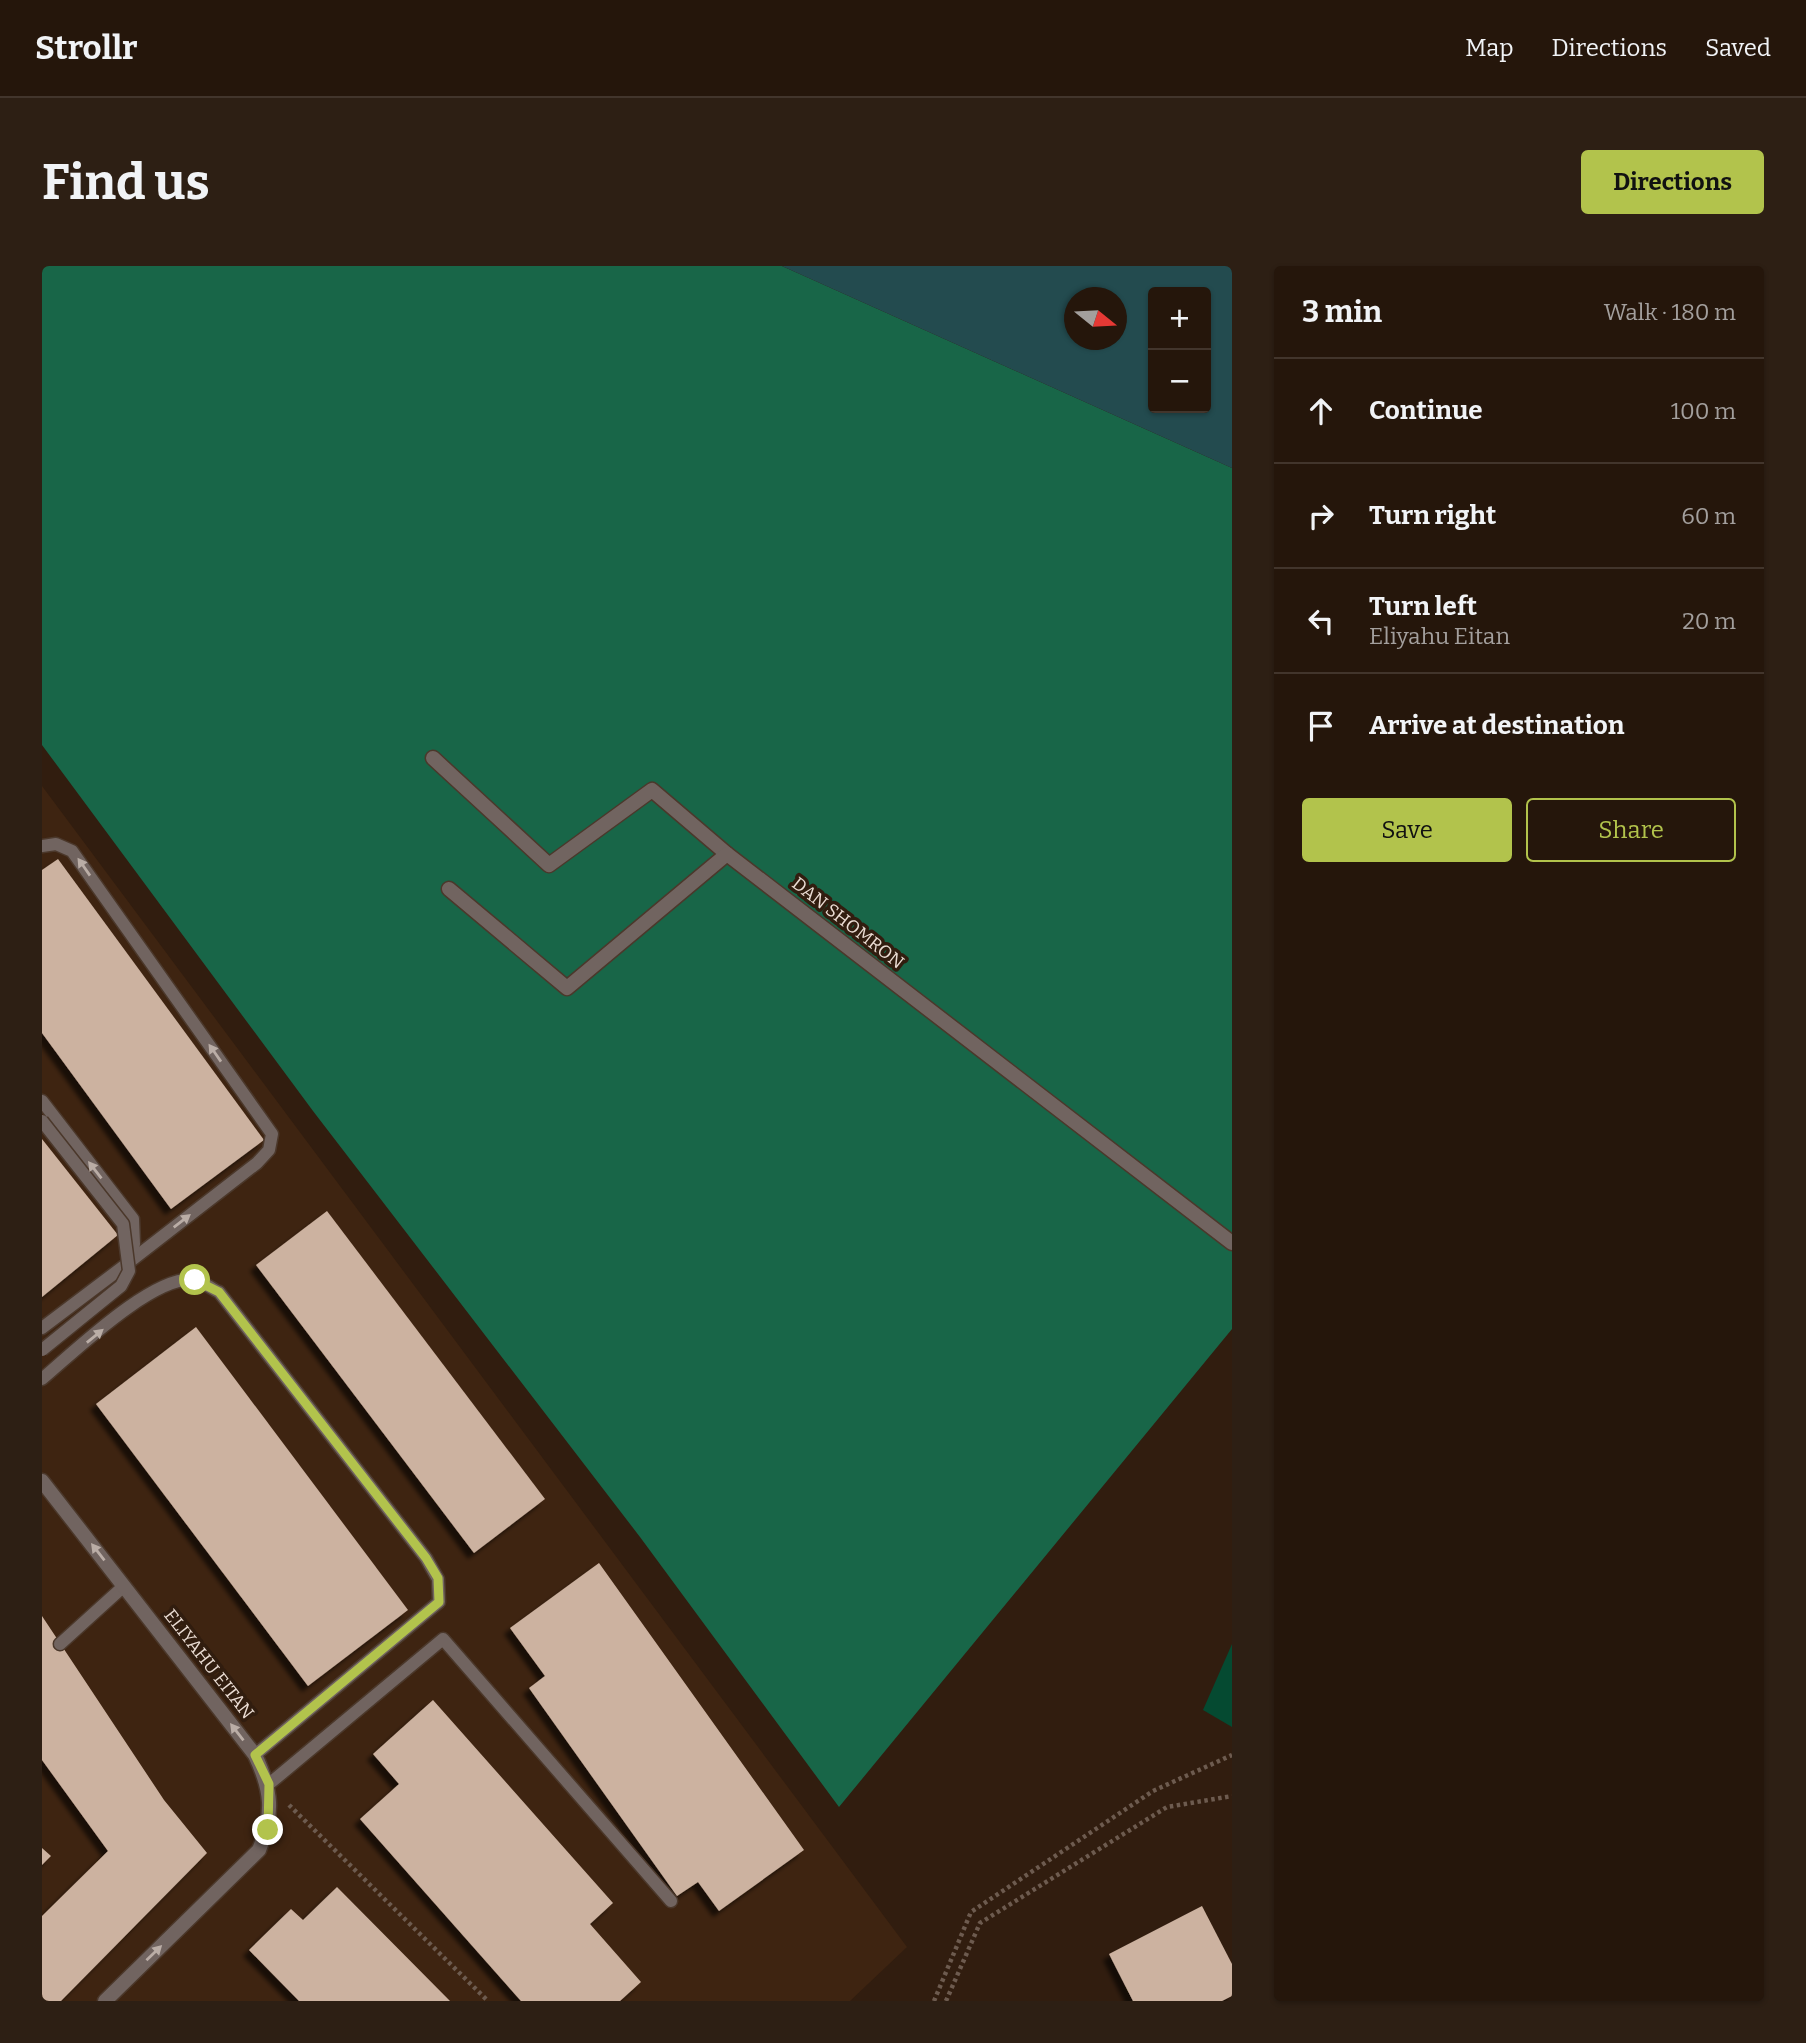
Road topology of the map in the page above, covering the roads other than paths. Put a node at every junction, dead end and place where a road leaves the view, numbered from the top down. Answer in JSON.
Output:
{"nodes":[{"id":1,"x":433,"y":758,"type":"dead end"},
{"id":2,"x":42,"y":846,"type":"edge"},
{"id":3,"x":727,"y":854,"type":"junction"},
{"id":4,"x":449,"y":889,"type":"dead end"},
{"id":5,"x":42,"y":1101,"type":"edge"},
{"id":6,"x":42,"y":1121,"type":"edge"},
{"id":7,"x":1232,"y":1243,"type":"edge"},
{"id":8,"x":128,"y":1263,"type":"junction"},
{"id":9,"x":42,"y":1328,"type":"edge"},
{"id":10,"x":42,"y":1350,"type":"edge"},
{"id":11,"x":42,"y":1379,"type":"edge"},
{"id":12,"x":42,"y":1480,"type":"edge"},
{"id":13,"x":124,"y":1586,"type":"junction"},
{"id":14,"x":60,"y":1644,"type":"dead end"},
{"id":15,"x":255,"y":1755,"type":"junction"},
{"id":16,"x":269,"y":1784,"type":"junction"},
{"id":17,"x":671,"y":1901,"type":"dead end"},
{"id":18,"x":105,"y":2001,"type":"edge"}],
"edges":[{"from":1,"to":3,"type":"street","name":"DAN SHOMRON"},
{"from":8,"to":2,"type":"lane","one_way":true},
{"from":3,"to":4,"type":"street"},
{"from":3,"to":7,"type":"street","name":"DAN SHOMRON"},
{"from":8,"to":5,"type":"lane","one_way":true},
{"from":6,"to":10,"type":"lane","bridge":true},
{"from":8,"to":9,"type":"lane"},
{"from":11,"to":15,"type":"lane","one_way":true},
{"from":13,"to":12,"type":"street","name":"ELIYAHU EITAN","one_way":true},
{"from":13,"to":14,"type":"lane"},
{"from":15,"to":13,"type":"street","name":"ELIYAHU EITAN","one_way":true},
{"from":15,"to":16,"type":"street","name":"ELIYAHU EITAN"},
{"from":16,"to":17,"type":"lane"},
{"from":18,"to":16,"type":"street","name":"ELIYAHU EITAN","one_way":true}]}
